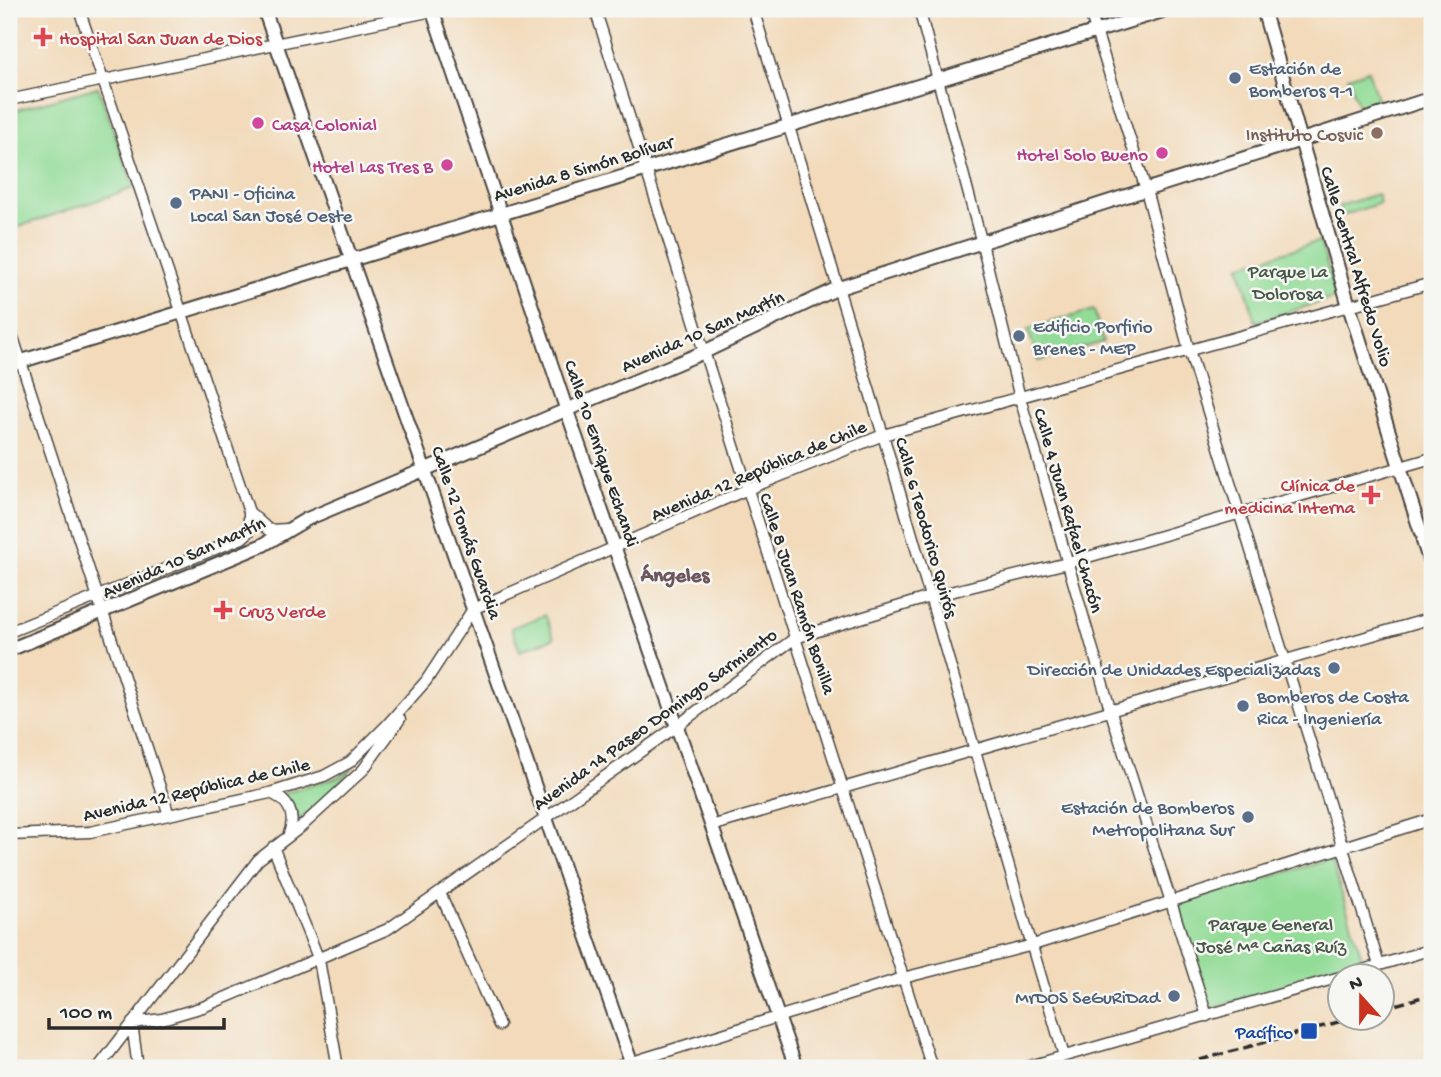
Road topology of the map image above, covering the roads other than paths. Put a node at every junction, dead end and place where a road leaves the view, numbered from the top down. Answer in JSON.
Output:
{"nodes":[{"id":1,"x":79,"y":9,"type":"edge"},
{"id":2,"x":264,"y":9,"type":"edge"},
{"id":3,"x":435,"y":9,"type":"edge"},
{"id":4,"x":595,"y":9,"type":"edge"},
{"id":5,"x":753,"y":9,"type":"edge"},
{"id":6,"x":919,"y":9,"type":"edge"},
{"id":7,"x":1089,"y":9,"type":"edge"},
{"id":8,"x":1169,"y":9,"type":"edge"},
{"id":9,"x":1263,"y":9,"type":"edge"},
{"id":10,"x":1095,"y":30,"type":"junction"},
{"id":11,"x":276,"y":42,"type":"junction"},
{"id":12,"x":100,"y":78,"type":"junction"},
{"id":13,"x":937,"y":78,"type":"junction"},
{"id":14,"x":1432,"y":98,"type":"edge"},
{"id":15,"x":9,"y":100,"type":"edge"},
{"id":16,"x":788,"y":125,"type":"junction"},
{"id":17,"x":1300,"y":141,"type":"junction"},
{"id":18,"x":645,"y":167,"type":"junction"},
{"id":19,"x":1146,"y":190,"type":"junction"},
{"id":20,"x":500,"y":213,"type":"junction"},
{"id":21,"x":981,"y":240,"type":"junction"},
{"id":22,"x":354,"y":260,"type":"junction"},
{"id":23,"x":1432,"y":282,"type":"edge"},
{"id":24,"x":836,"y":289,"type":"junction"},
{"id":25,"x":1349,"y":306,"type":"junction"},
{"id":26,"x":181,"y":312,"type":"junction"},
{"id":27,"x":9,"y":325,"type":"edge"},
{"id":28,"x":1189,"y":350,"type":"junction"},
{"id":29,"x":704,"y":352,"type":"junction"},
{"id":30,"x":15,"y":363,"type":"edge"},
{"id":31,"x":1020,"y":398,"type":"junction"},
{"id":32,"x":567,"y":411,"type":"junction"},
{"id":33,"x":883,"y":435,"type":"junction"},
{"id":34,"x":1432,"y":458,"type":"edge"},
{"id":35,"x":1399,"y":467,"type":"junction"},
{"id":36,"x":426,"y":468,"type":"junction"},
{"id":37,"x":748,"y":489,"type":"junction"},
{"id":38,"x":249,"y":512,"type":"junction"},
{"id":39,"x":1239,"y":513,"type":"junction"},
{"id":40,"x":290,"y":528,"type":"junction"},
{"id":41,"x":615,"y":548,"type":"junction"},
{"id":42,"x":1067,"y":563,"type":"junction"},
{"id":43,"x":1432,"y":569,"type":"edge"},
{"id":44,"x":99,"y":597,"type":"junction"},
{"id":45,"x":930,"y":597,"type":"junction"},
{"id":46,"x":473,"y":609,"type":"junction"},
{"id":47,"x":105,"y":612,"type":"junction"},
{"id":48,"x":1432,"y":618,"type":"edge"},
{"id":49,"x":9,"y":632,"type":"edge"},
{"id":50,"x":795,"y":638,"type":"junction"},
{"id":51,"x":9,"y":650,"type":"edge"},
{"id":52,"x":1284,"y":662,"type":"junction"},
{"id":53,"x":426,"y":681,"type":"junction"},
{"id":54,"x":1110,"y":709,"type":"junction"},
{"id":55,"x":677,"y":726,"type":"junction"},
{"id":56,"x":975,"y":749,"type":"junction"},
{"id":57,"x":843,"y":787,"type":"junction"},
{"id":58,"x":270,"y":793,"type":"junction"},
{"id":59,"x":169,"y":815,"type":"junction"},
{"id":60,"x":546,"y":817,"type":"junction"},
{"id":61,"x":1432,"y":819,"type":"edge"},
{"id":62,"x":712,"y":826,"type":"junction"},
{"id":63,"x":289,"y":834,"type":"junction"},
{"id":64,"x":9,"y":835,"type":"edge"},
{"id":65,"x":273,"y":847,"type":"junction"},
{"id":66,"x":1341,"y":847,"type":"junction"},
{"id":67,"x":440,"y":893,"type":"junction"},
{"id":68,"x":1169,"y":900,"type":"junction"},
{"id":69,"x":1033,"y":945,"type":"junction"},
{"id":70,"x":1432,"y":949,"type":"edge"},
{"id":71,"x":319,"y":960,"type":"junction"},
{"id":72,"x":1378,"y":962,"type":"edge"},
{"id":73,"x":1389,"y":962,"type":"edge"},
{"id":74,"x":904,"y":978,"type":"junction"},
{"id":75,"x":1326,"y":981,"type":"edge"},
{"id":76,"x":778,"y":1016,"type":"junction"},
{"id":77,"x":1207,"y":1016,"type":"junction"},
{"id":78,"x":132,"y":1023,"type":"junction"},
{"id":79,"x":499,"y":1025,"type":"dead end"},
{"id":80,"x":1064,"y":1056,"type":"junction"},
{"id":81,"x":632,"y":1066,"type":"edge"},
{"id":82,"x":98,"y":1068,"type":"edge"},
{"id":83,"x":138,"y":1068,"type":"edge"},
{"id":84,"x":338,"y":1068,"type":"edge"},
{"id":85,"x":613,"y":1068,"type":"edge"},
{"id":86,"x":796,"y":1068,"type":"edge"},
{"id":87,"x":932,"y":1068,"type":"edge"},
{"id":88,"x":1023,"y":1068,"type":"edge"}],
"edges":[{"from":1,"to":12,"type":"street"},
{"from":2,"to":11,"type":"street","name":"Calle 12 Tomás Guardia"},
{"from":3,"to":11,"type":"street"},
{"from":3,"to":20,"type":"street","name":"Calle 10 Enrique Echandi"},
{"from":4,"to":18,"type":"street","name":"Calle 8 Juan Ramón Bonilla"},
{"from":5,"to":16,"type":"street","name":"Calle 6 Teodorico Quirós"},
{"from":6,"to":13,"type":"street","name":"Calle 4 Juan Rafael Chacón"},
{"from":7,"to":10,"type":"street"},
{"from":8,"to":10,"type":"street","name":"Avenida 8 Simón Bolívar"},
{"from":9,"to":17,"type":"street","name":"Calle Central Alfredo Volio"},
{"from":10,"to":13,"type":"street","name":"Avenida 8 Simón Bolívar"},
{"from":10,"to":19,"type":"street"},
{"from":11,"to":12,"type":"street"},
{"from":11,"to":22,"type":"street","name":"Calle 12 Tomás Guardia"},
{"from":12,"to":15,"type":"street"},
{"from":12,"to":26,"type":"street"},
{"from":13,"to":16,"type":"street","name":"Avenida 8 Simón Bolívar"},
{"from":13,"to":21,"type":"street","name":"Calle 4 Juan Rafael Chacón"},
{"from":14,"to":17,"type":"street","name":"Avenida 10 San Martín"},
{"from":16,"to":18,"type":"street","name":"Avenida 8 Simón Bolívar"},
{"from":16,"to":24,"type":"street","name":"Calle 6 Teodorico Quirós"},
{"from":17,"to":19,"type":"street","name":"Avenida 10 San Martín"},
{"from":17,"to":25,"type":"street","name":"Calle Central Alfredo Volio"},
{"from":18,"to":20,"type":"street","name":"Avenida 8 Simón Bolívar"},
{"from":18,"to":29,"type":"street","name":"Calle 8 Juan Ramón Bonilla"},
{"from":19,"to":21,"type":"street","name":"Avenida 10 San Martín"},
{"from":19,"to":28,"type":"street"},
{"from":20,"to":22,"type":"street","name":"Avenida 8 Simón Bolívar"},
{"from":20,"to":32,"type":"street","name":"Calle 10 Enrique Echandi"},
{"from":21,"to":24,"type":"street","name":"Avenida 10 San Martín"},
{"from":21,"to":31,"type":"street","name":"Calle 4 Juan Rafael Chacón"},
{"from":22,"to":26,"type":"street","name":"Avenida 8 Simón Bolívar"},
{"from":22,"to":36,"type":"street","name":"Calle 12 Tomás Guardia"},
{"from":23,"to":25,"type":"street","name":"Avenida 12 República de Chile"},
{"from":24,"to":29,"type":"street","name":"Avenida 10 San Martín"},
{"from":24,"to":33,"type":"street","name":"Calle 6 Teodorico Quirós"},
{"from":25,"to":28,"type":"street","name":"Avenida 12 República de Chile"},
{"from":25,"to":35,"type":"street","name":"Calle Central Alfredo Volio"},
{"from":26,"to":30,"type":"street","name":"Avenida 8 Simón Bolívar"},
{"from":26,"to":38,"type":"street"},
{"from":27,"to":30,"type":"street"},
{"from":28,"to":31,"type":"street","name":"Avenida 12 República de Chile"},
{"from":28,"to":39,"type":"street"},
{"from":29,"to":32,"type":"street","name":"Avenida 10 San Martín"},
{"from":29,"to":37,"type":"street","name":"Calle 8 Juan Ramón Bonilla"},
{"from":30,"to":44,"type":"street"},
{"from":31,"to":33,"type":"street","name":"Avenida 12 República de Chile"},
{"from":31,"to":42,"type":"street","name":"Calle 4 Juan Rafael Chacón"},
{"from":32,"to":36,"type":"street","name":"Avenida 10 San Martín"},
{"from":32,"to":41,"type":"street","name":"Calle 10 Enrique Echandi"},
{"from":33,"to":37,"type":"street","name":"Avenida 12 República de Chile"},
{"from":33,"to":45,"type":"street","name":"Calle 6 Teodorico Quirós"},
{"from":34,"to":35,"type":"street","name":"Avenida 14 Paseo Domingo Sarmiento"},
{"from":35,"to":39,"type":"street","name":"Avenida 14 Paseo Domingo Sarmiento"},
{"from":35,"to":43,"type":"street","name":"Calle Central Alfredo Volio"},
{"from":36,"to":40,"type":"street","name":"Avenida 10 San Martín"},
{"from":36,"to":46,"type":"street","name":"Calle 12 Tomás Guardia"},
{"from":37,"to":41,"type":"street","name":"Avenida 12 República de Chile"},
{"from":37,"to":50,"type":"street","name":"Calle 8 Juan Ramón Bonilla"},
{"from":38,"to":40,"type":"street"},
{"from":38,"to":44,"type":"street","name":"Avenida 10 San Martín"},
{"from":39,"to":42,"type":"street","name":"Avenida 14 Paseo Domingo Sarmiento"},
{"from":39,"to":52,"type":"street"},
{"from":40,"to":47,"type":"street","name":"Avenida 10 San Martín"},
{"from":41,"to":46,"type":"street","name":"Avenida 12 República de Chile"},
{"from":41,"to":55,"type":"street","name":"Calle 10 Enrique Echandi"},
{"from":42,"to":45,"type":"street","name":"Avenida 14 Paseo Domingo Sarmiento"},
{"from":42,"to":54,"type":"street","name":"Calle 4 Juan Rafael Chacón"},
{"from":44,"to":47,"type":"street"},
{"from":44,"to":49,"type":"street","name":"Avenida 10 San Martín"},
{"from":45,"to":50,"type":"street","name":"Avenida 14 Paseo Domingo Sarmiento"},
{"from":45,"to":56,"type":"street","name":"Calle 6 Teodorico Quirós"},
{"from":46,"to":53,"type":"street","name":"Avenida 12 República de Chile"},
{"from":46,"to":60,"type":"street","name":"Calle 12 Tomás Guardia"},
{"from":47,"to":51,"type":"street","name":"Avenida 10 San Martín"},
{"from":47,"to":59,"type":"street"},
{"from":48,"to":52,"type":"street"},
{"from":50,"to":55,"type":"street","name":"Avenida 14 Paseo Domingo Sarmiento"},
{"from":50,"to":57,"type":"street","name":"Calle 8 Juan Ramón Bonilla"},
{"from":52,"to":54,"type":"street"},
{"from":52,"to":66,"type":"street"},
{"from":53,"to":58,"type":"street","name":"Avenida 12 República de Chile"},
{"from":53,"to":63,"type":"street"},
{"from":54,"to":56,"type":"street"},
{"from":54,"to":68,"type":"street","name":"Calle 4 Juan Rafael Chacón"},
{"from":55,"to":60,"type":"street","name":"Avenida 14 Paseo Domingo Sarmiento"},
{"from":55,"to":62,"type":"street","name":"Calle 10 Enrique Echandi"},
{"from":56,"to":57,"type":"street"},
{"from":56,"to":69,"type":"street","name":"Calle 6 Teodorico Quirós"},
{"from":57,"to":62,"type":"street"},
{"from":57,"to":74,"type":"street","name":"Calle 8 Juan Ramón Bonilla"},
{"from":58,"to":59,"type":"street","name":"Avenida 12 República de Chile"},
{"from":58,"to":63,"type":"street"},
{"from":59,"to":64,"type":"street","name":"Avenida 12 República de Chile"},
{"from":60,"to":67,"type":"street","name":"Avenida 14 Paseo Domingo Sarmiento"},
{"from":60,"to":81,"type":"street","name":"Calle 12 Tomás Guardia"},
{"from":61,"to":66,"type":"street"},
{"from":62,"to":76,"type":"street","name":"Calle 10 Enrique Echandi"},
{"from":63,"to":65,"type":"street"},
{"from":65,"to":71,"type":"street"},
{"from":65,"to":78,"type":"street"},
{"from":66,"to":68,"type":"street"},
{"from":66,"to":72,"type":"street"},
{"from":67,"to":71,"type":"street","name":"Avenida 14 Paseo Domingo Sarmiento"},
{"from":67,"to":79,"type":"street"},
{"from":68,"to":69,"type":"street"},
{"from":68,"to":77,"type":"street","name":"Calle 4 Juan Rafael Chacón"},
{"from":69,"to":74,"type":"street"},
{"from":69,"to":80,"type":"street","name":"Calle 6 Teodorico Quirós"},
{"from":70,"to":73,"type":"street"},
{"from":71,"to":78,"type":"street","name":"Avenida 14 Paseo Domingo Sarmiento"},
{"from":71,"to":84,"type":"street"},
{"from":74,"to":76,"type":"street"},
{"from":74,"to":87,"type":"street","name":"Calle 8 Juan Ramón Bonilla"},
{"from":75,"to":77,"type":"street"},
{"from":76,"to":81,"type":"street"},
{"from":76,"to":86,"type":"street","name":"Calle 10 Enrique Echandi"},
{"from":77,"to":80,"type":"street"},
{"from":78,"to":82,"type":"street"},
{"from":78,"to":83,"type":"street"},
{"from":80,"to":88,"type":"street"},
{"from":81,"to":85,"type":"street"}]}
